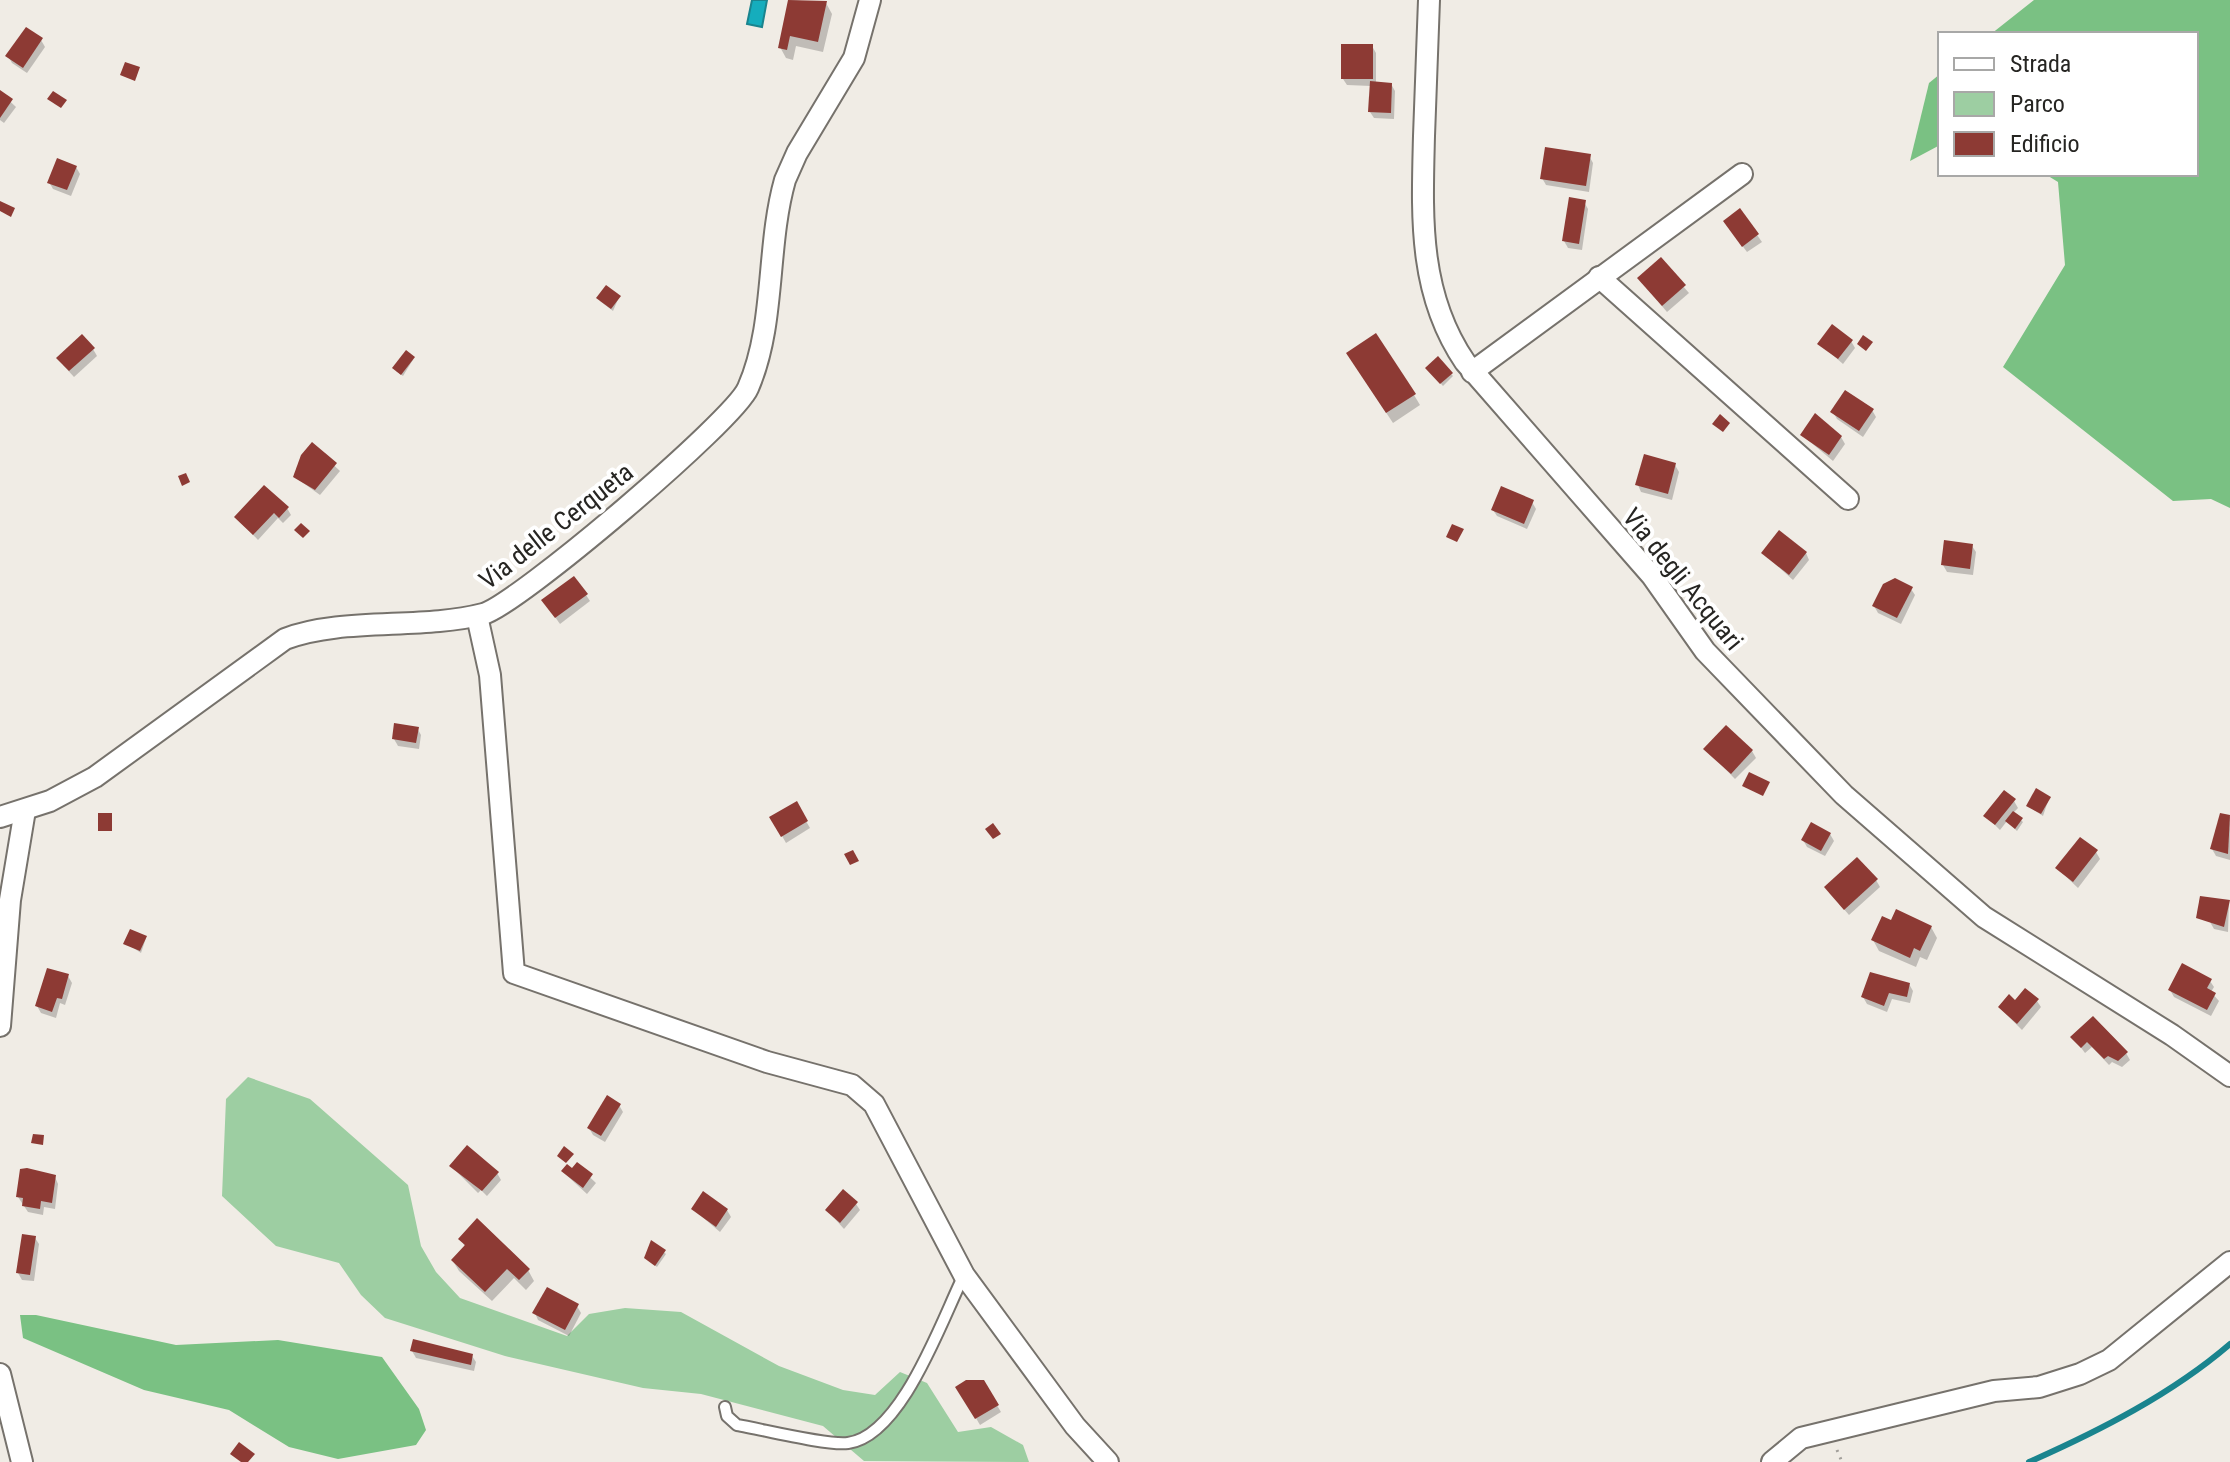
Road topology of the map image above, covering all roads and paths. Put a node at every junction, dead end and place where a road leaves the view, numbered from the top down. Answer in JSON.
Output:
{"nodes":[{"id":1,"x":870,"y":0,"type":"edge"},
{"id":2,"x":1429,"y":0,"type":"edge"},
{"id":3,"x":1742,"y":174,"type":"dead end"},
{"id":4,"x":1599,"y":277,"type":"junction"},
{"id":5,"x":1472,"y":372,"type":"junction"},
{"id":6,"x":1848,"y":499,"type":"dead end"},
{"id":7,"x":477,"y":616,"type":"junction"},
{"id":8,"x":25,"y":810,"type":"junction"},
{"id":9,"x":0,"y":817,"type":"edge"},
{"id":10,"x":0,"y":1026,"type":"edge"},
{"id":11,"x":2230,"y":1076,"type":"edge"},
{"id":12,"x":2230,"y":1262,"type":"edge"},
{"id":13,"x":964,"y":1275,"type":"junction"},
{"id":14,"x":0,"y":1374,"type":"edge"},
{"id":15,"x":725,"y":1407,"type":"dead end"},
{"id":16,"x":22,"y":1462,"type":"edge"},
{"id":17,"x":1108,"y":1462,"type":"edge"},
{"id":18,"x":1772,"y":1462,"type":"edge"}],
"edges":[{"from":1,"to":7,"type":"street","name":"Via delle Cerqueta"},
{"from":2,"to":5,"type":"street","name":"Via degli Acquari"},
{"from":3,"to":4,"type":"street"},
{"from":4,"to":5,"type":"street"},
{"from":4,"to":6,"type":"street"},
{"from":5,"to":11,"type":"street","name":"Via degli Acquari"},
{"from":7,"to":8,"type":"street","name":"Via delle Cerqueta"},
{"from":7,"to":13,"type":"street"},
{"from":8,"to":9,"type":"street","name":"Via delle Cerqueta"},
{"from":8,"to":10,"type":"street"},
{"from":12,"to":18,"type":"street"},
{"from":13,"to":15,"type":"lane"},
{"from":13,"to":17,"type":"street"},
{"from":14,"to":16,"type":"street"}]}
